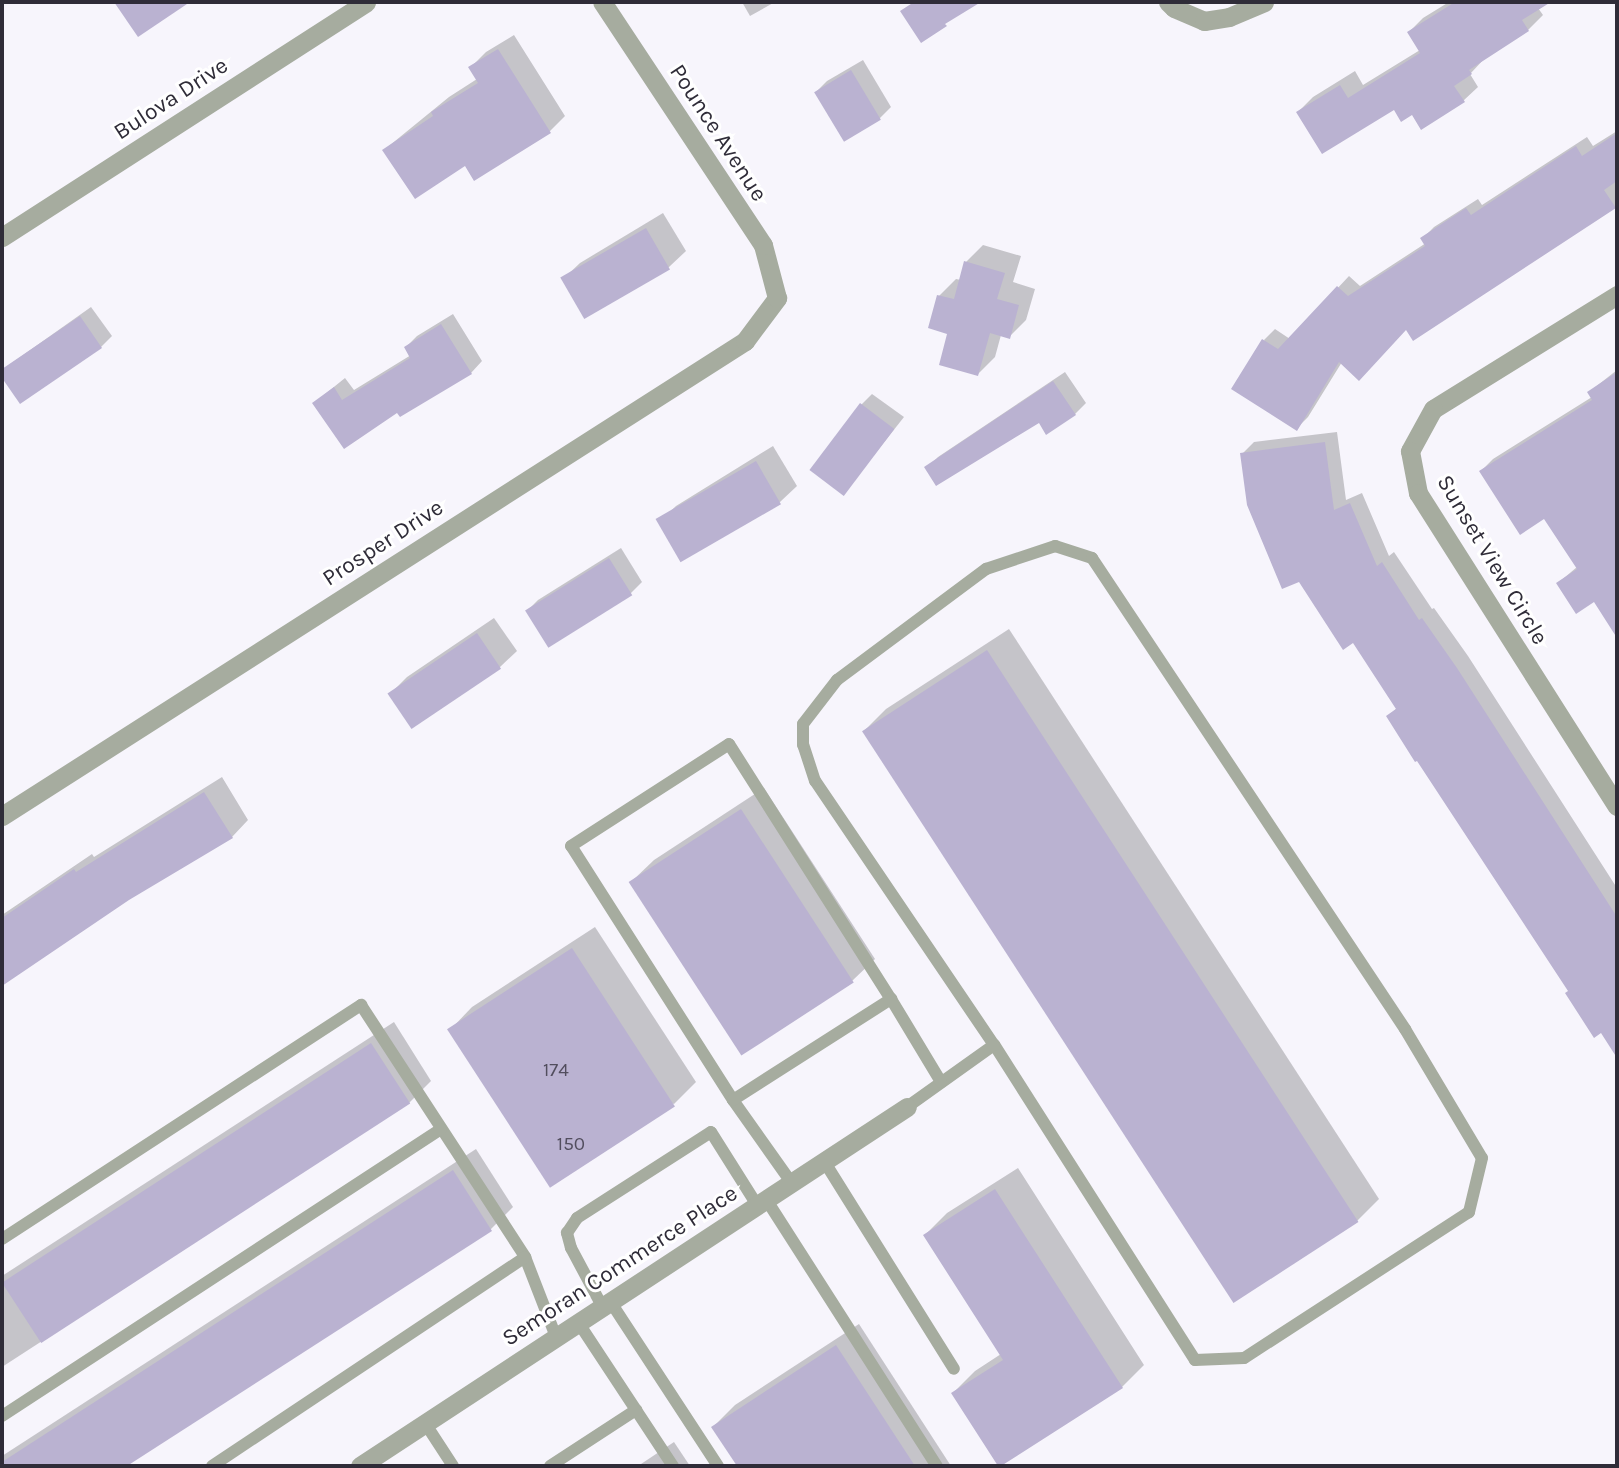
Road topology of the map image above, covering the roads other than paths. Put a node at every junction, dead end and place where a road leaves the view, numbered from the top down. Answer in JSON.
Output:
{"nodes":[{"id":1,"x":366,"y":2,"type":"edge"},
{"id":2,"x":602,"y":2,"type":"edge"},
{"id":3,"x":1168,"y":2,"type":"edge"},
{"id":4,"x":1264,"y":2,"type":"edge"},
{"id":5,"x":2,"y":237,"type":"edge"},
{"id":6,"x":1617,"y":295,"type":"edge"},
{"id":7,"x":778,"y":298,"type":"joint"},
{"id":8,"x":1617,"y":806,"type":"edge"},
{"id":9,"x":2,"y":816,"type":"edge"},
{"id":10,"x":891,"y":999,"type":"junction"},
{"id":11,"x":994,"y":1045,"type":"junction"},
{"id":12,"x":941,"y":1082,"type":"junction"},
{"id":13,"x":733,"y":1100,"type":"junction"},
{"id":14,"x":907,"y":1107,"type":"joint"},
{"id":15,"x":441,"y":1129,"type":"junction"},
{"id":16,"x":824,"y":1161,"type":"junction"},
{"id":17,"x":791,"y":1182,"type":"junction"},
{"id":18,"x":761,"y":1202,"type":"junction"},
{"id":19,"x":2,"y":1239,"type":"edge"},
{"id":20,"x":525,"y":1257,"type":"junction"},
{"id":21,"x":607,"y":1304,"type":"junction"},
{"id":22,"x":578,"y":1322,"type":"junction"},
{"id":23,"x":556,"y":1337,"type":"junction"},
{"id":24,"x":954,"y":1369,"type":"dead end"},
{"id":25,"x":636,"y":1410,"type":"junction"},
{"id":26,"x":2,"y":1416,"type":"edge"},
{"id":27,"x":425,"y":1423,"type":"junction"},
{"id":28,"x":212,"y":1466,"type":"edge"},
{"id":29,"x":360,"y":1466,"type":"edge"},
{"id":30,"x":453,"y":1466,"type":"edge"},
{"id":31,"x":550,"y":1466,"type":"edge"},
{"id":32,"x":673,"y":1466,"type":"edge"},
{"id":33,"x":718,"y":1466,"type":"edge"},
{"id":34,"x":937,"y":1466,"type":"edge"}],
"edges":[{"from":1,"to":5,"type":"street","name":"Bulova Drive"},
{"from":2,"to":7,"type":"street","name":"Pounce Avenue"},
{"from":3,"to":4,"type":"street"},
{"from":6,"to":8,"type":"street","name":"Sunset View Circle"},
{"from":7,"to":9,"type":"street","name":"Prosper Drive"},
{"from":10,"to":12,"type":"lane"},
{"from":10,"to":13,"type":"lane"},
{"from":10,"to":13,"type":"lane"},
{"from":11,"to":11,"type":"lane"},
{"from":11,"to":12,"type":"lane"},
{"from":12,"to":14,"type":"lane"},
{"from":13,"to":17,"type":"lane"},
{"from":14,"to":16,"type":"street","name":"Semoran Commerce Place"},
{"from":15,"to":19,"type":"lane"},
{"from":15,"to":20,"type":"lane"},
{"from":15,"to":26,"type":"lane"},
{"from":16,"to":17,"type":"street","name":"Semoran Commerce Place"},
{"from":16,"to":24,"type":"lane"},
{"from":17,"to":18,"type":"street","name":"Semoran Commerce Place"},
{"from":18,"to":21,"type":"street","name":"Semoran Commerce Place"},
{"from":18,"to":21,"type":"lane"},
{"from":18,"to":34,"type":"lane"},
{"from":20,"to":23,"type":"lane"},
{"from":20,"to":28,"type":"lane"},
{"from":21,"to":22,"type":"street","name":"Semoran Commerce Place"},
{"from":21,"to":33,"type":"lane"},
{"from":22,"to":23,"type":"street","name":"Semoran Commerce Place"},
{"from":22,"to":25,"type":"lane"},
{"from":23,"to":27,"type":"street","name":"Semoran Commerce Place"},
{"from":25,"to":31,"type":"lane"},
{"from":25,"to":32,"type":"lane"},
{"from":27,"to":29,"type":"street","name":"Semoran Commerce Place"},
{"from":27,"to":30,"type":"lane"}]}
